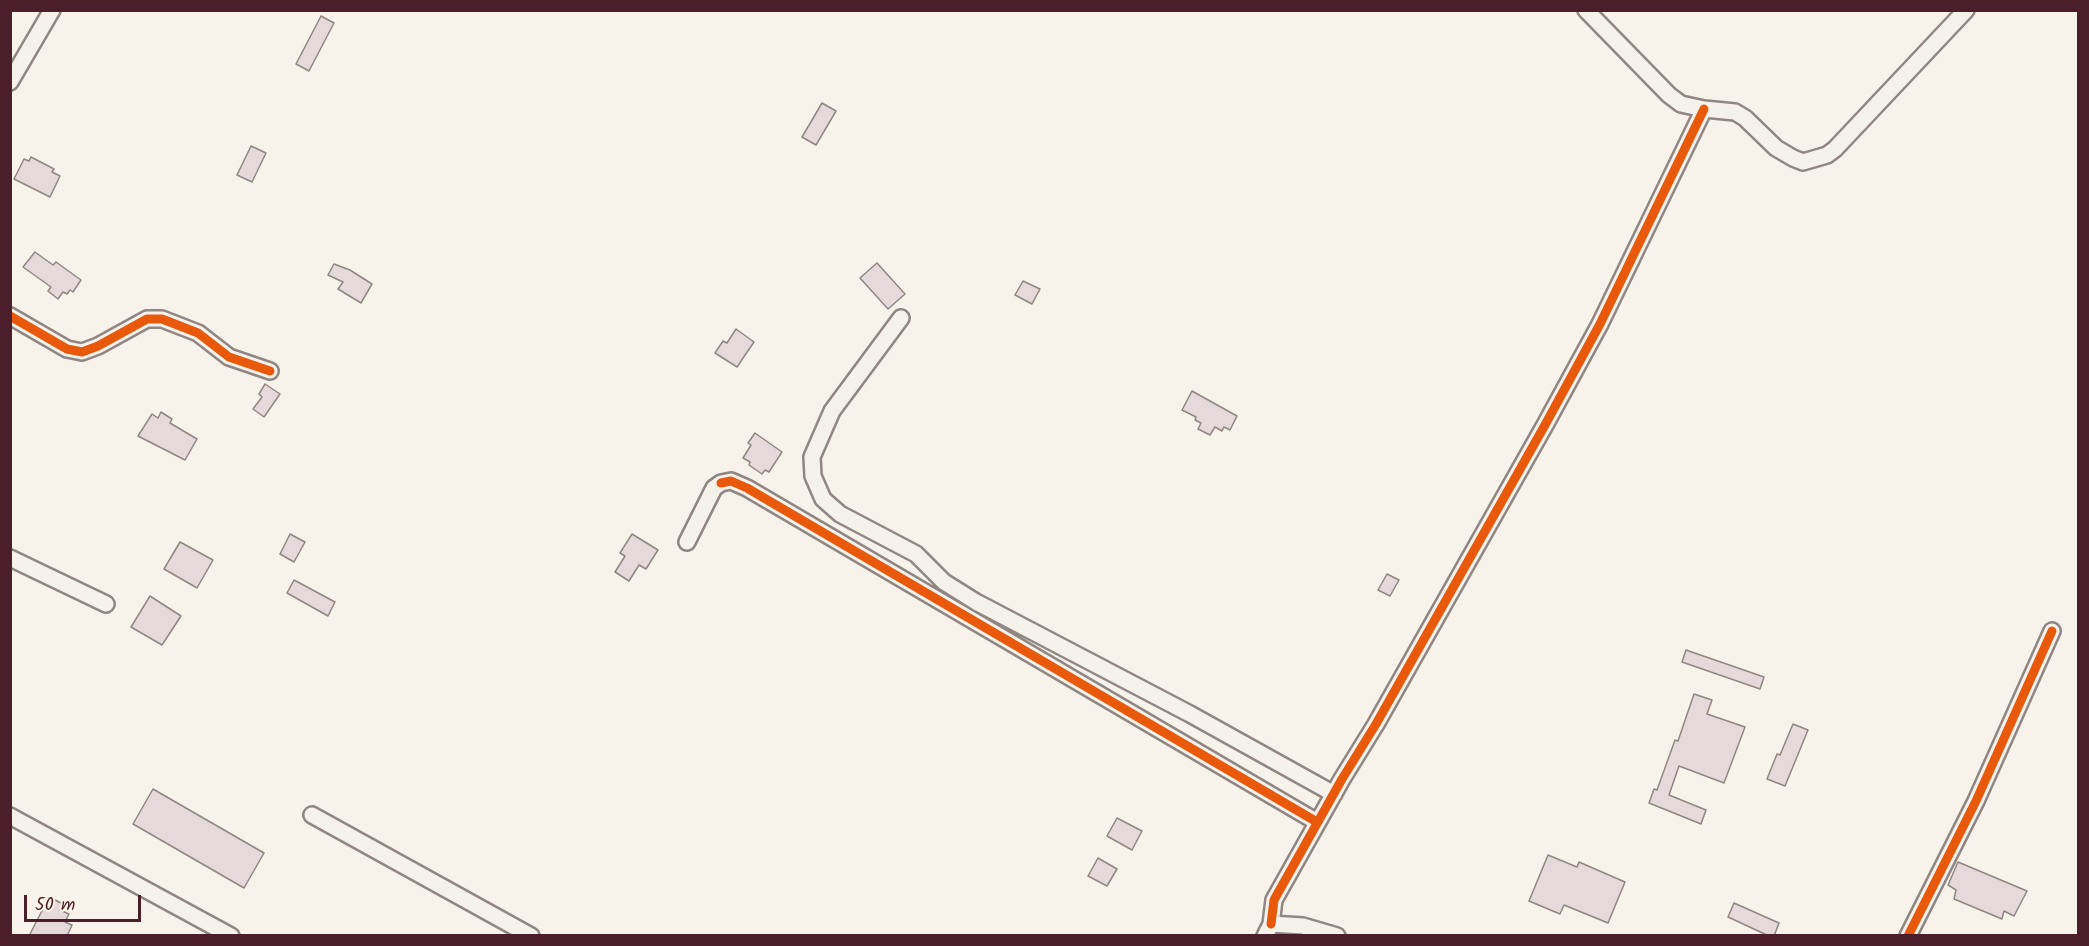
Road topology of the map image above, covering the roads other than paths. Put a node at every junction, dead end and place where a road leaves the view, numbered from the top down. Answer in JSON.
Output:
{"nodes":[{"id":1,"x":52,"y":10,"type":"edge"},
{"id":2,"x":1586,"y":10,"type":"edge"},
{"id":3,"x":1966,"y":10,"type":"edge"},
{"id":4,"x":10,"y":82,"type":"edge"},
{"id":5,"x":1704,"y":109,"type":"junction"},
{"id":6,"x":10,"y":316,"type":"edge"},
{"id":7,"x":901,"y":318,"type":"dead end"},
{"id":8,"x":270,"y":371,"type":"dead end"},
{"id":9,"x":687,"y":542,"type":"dead end"},
{"id":10,"x":10,"y":558,"type":"edge"},
{"id":11,"x":106,"y":603,"type":"dead end"},
{"id":12,"x":2052,"y":631,"type":"dead end"},
{"id":13,"x":1334,"y":794,"type":"junction"},
{"id":14,"x":312,"y":815,"type":"dead end"},
{"id":15,"x":10,"y":816,"type":"edge"},
{"id":16,"x":1317,"y":822,"type":"junction"},
{"id":17,"x":1268,"y":930,"type":"edge"},
{"id":18,"x":231,"y":936,"type":"edge"},
{"id":19,"x":531,"y":936,"type":"edge"},
{"id":20,"x":1337,"y":936,"type":"edge"},
{"id":21,"x":1908,"y":936,"type":"edge"}],
"edges":[{"from":1,"to":4,"type":"street"},
{"from":2,"to":5,"type":"street"},
{"from":3,"to":5,"type":"street"},
{"from":5,"to":13,"type":"street"},
{"from":6,"to":8,"type":"street"},
{"from":7,"to":13,"type":"street"},
{"from":9,"to":16,"type":"street"},
{"from":10,"to":11,"type":"street"},
{"from":12,"to":21,"type":"street"},
{"from":13,"to":16,"type":"street"},
{"from":14,"to":19,"type":"street"},
{"from":15,"to":18,"type":"street"},
{"from":16,"to":17,"type":"street"},
{"from":17,"to":20,"type":"street"}]}
